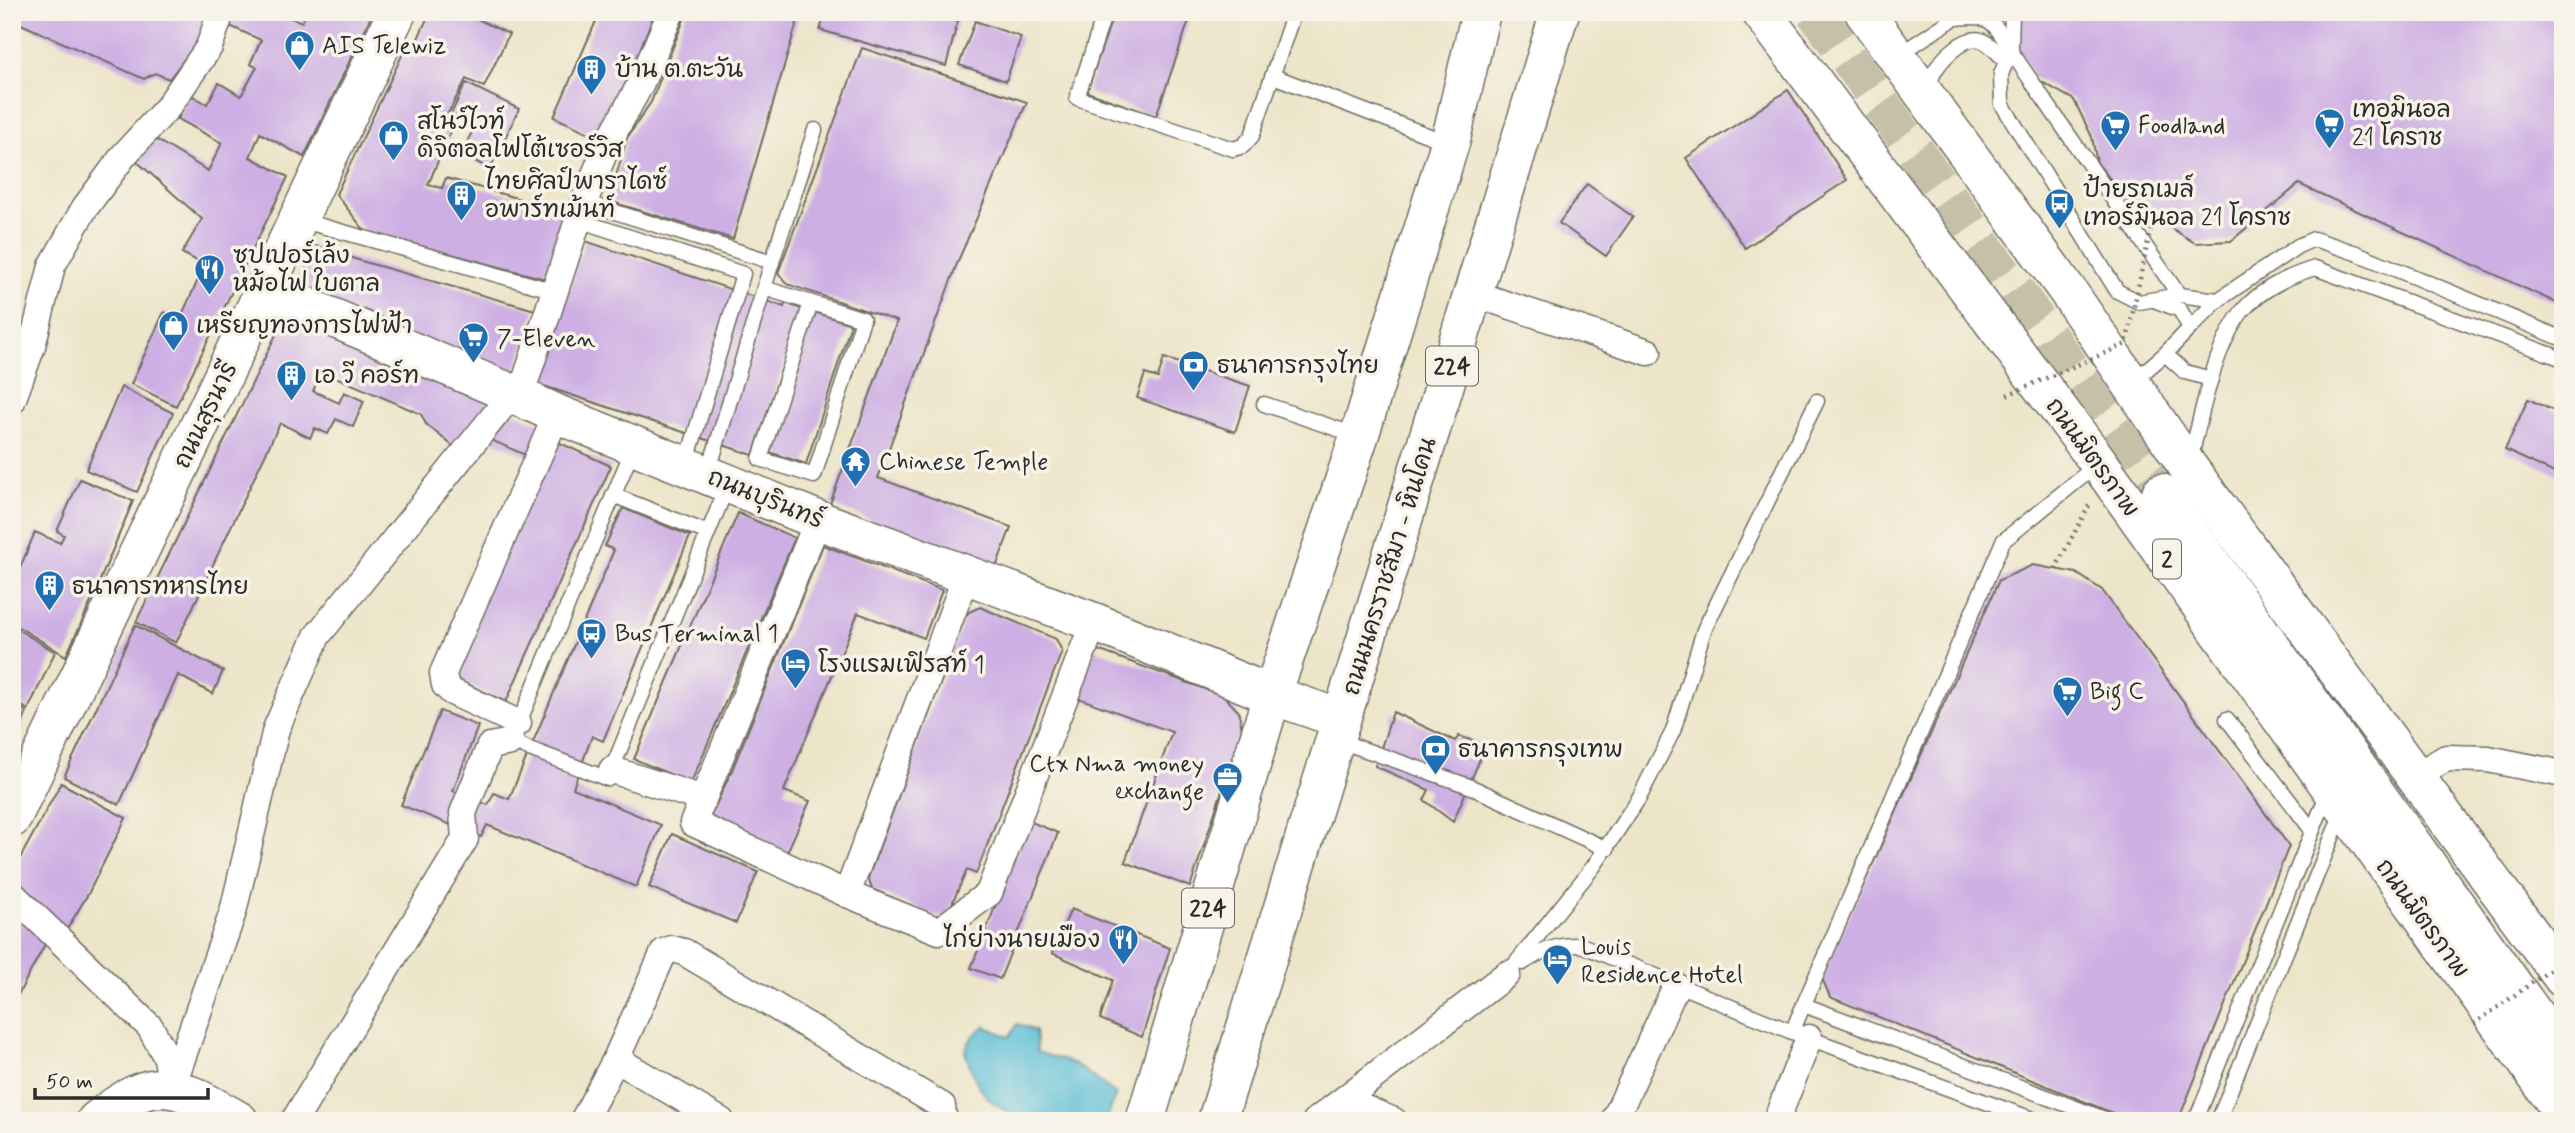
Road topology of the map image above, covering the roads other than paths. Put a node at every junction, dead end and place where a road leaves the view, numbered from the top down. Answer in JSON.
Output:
{"nodes":[{"id":1,"x":222,"y":12,"type":"edge"},
{"id":2,"x":397,"y":12,"type":"edge"},
{"id":3,"x":671,"y":12,"type":"edge"},
{"id":4,"x":1105,"y":12,"type":"edge"},
{"id":5,"x":1294,"y":12,"type":"edge"},
{"id":6,"x":1481,"y":12,"type":"edge"},
{"id":7,"x":1560,"y":12,"type":"edge"},
{"id":8,"x":1761,"y":12,"type":"edge"},
{"id":9,"x":1864,"y":12,"type":"edge"},
{"id":10,"x":2012,"y":12,"type":"edge"},
{"id":11,"x":1957,"y":16,"type":"edge"},
{"id":12,"x":2008,"y":56,"type":"junction"},
{"id":13,"x":1896,"y":57,"type":"junction"},
{"id":14,"x":1273,"y":76,"type":"junction"},
{"id":15,"x":1926,"y":98,"type":"junction"},
{"id":16,"x":815,"y":130,"type":"dead end"},
{"id":17,"x":1450,"y":144,"type":"junction"},
{"id":18,"x":581,"y":211,"type":"junction"},
{"id":19,"x":298,"y":220,"type":"junction"},
{"id":20,"x":772,"y":262,"type":"junction"},
{"id":21,"x":764,"y":288,"type":"junction"},
{"id":22,"x":265,"y":289,"type":"junction"},
{"id":23,"x":555,"y":291,"type":"junction"},
{"id":24,"x":1475,"y":294,"type":"junction"},
{"id":25,"x":2179,"y":295,"type":"junction"},
{"id":26,"x":2154,"y":300,"type":"junction"},
{"id":27,"x":2218,"y":300,"type":"junction"},
{"id":28,"x":811,"y":303,"type":"junction"},
{"id":29,"x":2190,"y":328,"type":"junction"},
{"id":30,"x":2563,"y":339,"type":"edge"},
{"id":31,"x":1648,"y":352,"type":"dead end"},
{"id":32,"x":2165,"y":354,"type":"junction"},
{"id":33,"x":2563,"y":359,"type":"edge"},
{"id":34,"x":2211,"y":379,"type":"junction"},
{"id":35,"x":2130,"y":384,"type":"junction"},
{"id":36,"x":516,"y":395,"type":"junction"},
{"id":37,"x":12,"y":401,"type":"edge"},
{"id":38,"x":1817,"y":401,"type":"dead end"},
{"id":39,"x":1264,"y":404,"type":"dead end"},
{"id":40,"x":557,"y":414,"type":"junction"},
{"id":41,"x":1359,"y":437,"type":"junction"},
{"id":42,"x":635,"y":444,"type":"junction"},
{"id":43,"x":2099,"y":463,"type":"junction"},
{"id":44,"x":707,"y":474,"type":"junction"},
{"id":45,"x":2175,"y":480,"type":"junction"},
{"id":46,"x":613,"y":495,"type":"junction"},
{"id":47,"x":818,"y":520,"type":"junction"},
{"id":48,"x":708,"y":533,"type":"junction"},
{"id":49,"x":966,"y":576,"type":"junction"},
{"id":50,"x":1094,"y":622,"type":"junction"},
{"id":51,"x":1272,"y":695,"type":"junction"},
{"id":52,"x":2227,"y":719,"type":"dead end"},
{"id":53,"x":1337,"y":729,"type":"junction"},
{"id":54,"x":514,"y":732,"type":"junction"},
{"id":55,"x":612,"y":770,"type":"junction"},
{"id":56,"x":2563,"y":774,"type":"edge"},
{"id":57,"x":2416,"y":776,"type":"junction"},
{"id":58,"x":2337,"y":797,"type":"junction"},
{"id":59,"x":703,"y":799,"type":"junction"},
{"id":60,"x":12,"y":818,"type":"edge"},
{"id":61,"x":2311,"y":829,"type":"junction"},
{"id":62,"x":1606,"y":849,"type":"junction"},
{"id":63,"x":12,"y":894,"type":"edge"},
{"id":64,"x":847,"y":894,"type":"junction"},
{"id":65,"x":1507,"y":974,"type":"junction"},
{"id":66,"x":2563,"y":978,"type":"edge"},
{"id":67,"x":1676,"y":986,"type":"junction"},
{"id":68,"x":1804,"y":1005,"type":"junction"},
{"id":69,"x":1800,"y":1035,"type":"junction"},
{"id":70,"x":2563,"y":1055,"type":"edge"},
{"id":71,"x":617,"y":1059,"type":"junction"},
{"id":72,"x":172,"y":1087,"type":"junction"},
{"id":73,"x":1344,"y":1100,"type":"junction"},
{"id":74,"x":2563,"y":1112,"type":"edge"},
{"id":75,"x":96,"y":1121,"type":"edge"},
{"id":76,"x":239,"y":1121,"type":"edge"},
{"id":77,"x":294,"y":1121,"type":"edge"},
{"id":78,"x":583,"y":1121,"type":"edge"},
{"id":79,"x":721,"y":1121,"type":"edge"},
{"id":80,"x":941,"y":1121,"type":"edge"},
{"id":81,"x":1144,"y":1121,"type":"edge"},
{"id":82,"x":1217,"y":1121,"type":"edge"},
{"id":83,"x":1316,"y":1121,"type":"edge"},
{"id":84,"x":1394,"y":1121,"type":"edge"},
{"id":85,"x":1615,"y":1121,"type":"edge"},
{"id":86,"x":1776,"y":1121,"type":"edge"},
{"id":87,"x":2038,"y":1121,"type":"edge"},
{"id":88,"x":2110,"y":1121,"type":"edge"},
{"id":89,"x":2192,"y":1121,"type":"edge"},
{"id":90,"x":2218,"y":1121,"type":"edge"}],
"edges":[{"from":1,"to":37,"type":"street"},
{"from":2,"to":19,"type":"main road","name":"ถนนสุรนารี"},
{"from":3,"to":18,"type":"street"},
{"from":4,"to":14,"type":"lane"},
{"from":5,"to":14,"type":"lane"},
{"from":6,"to":17,"type":"main road","number":"224"},
{"from":7,"to":24,"type":"main road","name":"ถนนนครราชสีมา - หินโคน","number":"224"},
{"from":8,"to":43,"type":"main road","name":"ถนนมิตรภาพ","number":"2"},
{"from":9,"to":13,"type":"main road"},
{"from":10,"to":12,"type":"lane"},
{"from":11,"to":12,"type":"lane"},
{"from":11,"to":13,"type":"lane"},
{"from":12,"to":15,"type":"lane"},
{"from":12,"to":25,"type":"lane"},
{"from":12,"to":26,"type":"lane"},
{"from":13,"to":15,"type":"main road"},
{"from":14,"to":17,"type":"lane"},
{"from":15,"to":35,"type":"main road"},
{"from":16,"to":20,"type":"lane"},
{"from":17,"to":41,"type":"main road","number":"224"},
{"from":18,"to":20,"type":"lane"},
{"from":18,"to":23,"type":"street"},
{"from":18,"to":44,"type":"lane"},
{"from":19,"to":22,"type":"main road","name":"ถนนสุรนารี"},
{"from":19,"to":23,"type":"lane"},
{"from":20,"to":21,"type":"lane"},
{"from":21,"to":28,"type":"lane"},
{"from":21,"to":44,"type":"lane"},
{"from":22,"to":36,"type":"main road","name":"ถนนบุรินทร์"},
{"from":22,"to":60,"type":"main road","name":"ถนนสุรนารี"},
{"from":23,"to":36,"type":"street"},
{"from":24,"to":31,"type":"street"},
{"from":24,"to":53,"type":"main road","name":"ถนนนครราชสีมา - หินโคน","number":"224"},
{"from":25,"to":26,"type":"lane"},
{"from":25,"to":27,"type":"lane"},
{"from":26,"to":29,"type":"lane"},
{"from":27,"to":29,"type":"lane"},
{"from":27,"to":30,"type":"lane"},
{"from":28,"to":28,"type":"lane"},
{"from":29,"to":32,"type":"lane"},
{"from":32,"to":34,"type":"lane"},
{"from":32,"to":35,"type":"lane"},
{"from":33,"to":34,"type":"lane"},
{"from":34,"to":45,"type":"lane"},
{"from":35,"to":45,"type":"main road"},
{"from":36,"to":40,"type":"main road","name":"ถนนบุรินทร์"},
{"from":36,"to":72,"type":"street"},
{"from":38,"to":62,"type":"lane"},
{"from":39,"to":41,"type":"lane"},
{"from":40,"to":42,"type":"main road","name":"ถนนบุรินทร์"},
{"from":40,"to":54,"type":"street"},
{"from":41,"to":51,"type":"main road","number":"224"},
{"from":42,"to":44,"type":"main road","name":"ถนนบุรินทร์"},
{"from":42,"to":46,"type":"lane"},
{"from":43,"to":58,"type":"main road","name":"ถนนมิตรภาพ","number":"2"},
{"from":43,"to":68,"type":"lane"},
{"from":44,"to":47,"type":"main road","name":"ถนนบุรินทร์"},
{"from":44,"to":48,"type":"lane"},
{"from":45,"to":57,"type":"main road"},
{"from":45,"to":70,"type":"main road"},
{"from":46,"to":48,"type":"lane"},
{"from":46,"to":54,"type":"lane"},
{"from":47,"to":49,"type":"main road","name":"ถนนบุรินทร์"},
{"from":47,"to":59,"type":"street"},
{"from":48,"to":55,"type":"lane"},
{"from":49,"to":50,"type":"main road","name":"ถนนบุรินทร์"},
{"from":49,"to":64,"type":"street"},
{"from":50,"to":51,"type":"main road","name":"ถนนบุรินทร์"},
{"from":50,"to":64,"type":"street"},
{"from":51,"to":53,"type":"main road","name":"ถนนบุรินทร์"},
{"from":51,"to":81,"type":"main road","number":"224"},
{"from":52,"to":61,"type":"lane"},
{"from":53,"to":62,"type":"lane"},
{"from":53,"to":82,"type":"main road","name":"ถนนนครราชสีมา - หินโคน","number":"224"},
{"from":54,"to":55,"type":"lane"},
{"from":54,"to":77,"type":"street"},
{"from":55,"to":59,"type":"street"},
{"from":56,"to":57,"type":"street"},
{"from":57,"to":66,"type":"main road"},
{"from":58,"to":61,"type":"lane"},
{"from":58,"to":74,"type":"main road","name":"ถนนมิตรภาพ","number":"2"},
{"from":58,"to":90,"type":"lane"},
{"from":59,"to":64,"type":"street"},
{"from":61,"to":89,"type":"lane"},
{"from":62,"to":65,"type":"lane"},
{"from":63,"to":72,"type":"street"},
{"from":65,"to":67,"type":"lane"},
{"from":65,"to":73,"type":"street"},
{"from":67,"to":69,"type":"lane"},
{"from":67,"to":85,"type":"street"},
{"from":68,"to":69,"type":"lane"},
{"from":68,"to":88,"type":"lane"},
{"from":69,"to":86,"type":"street"},
{"from":69,"to":87,"type":"lane"},
{"from":71,"to":78,"type":"street"},
{"from":71,"to":79,"type":"street"},
{"from":71,"to":80,"type":"street"},
{"from":72,"to":75,"type":"main road"},
{"from":72,"to":76,"type":"main road"},
{"from":73,"to":83,"type":"street"},
{"from":73,"to":84,"type":"street"}]}
